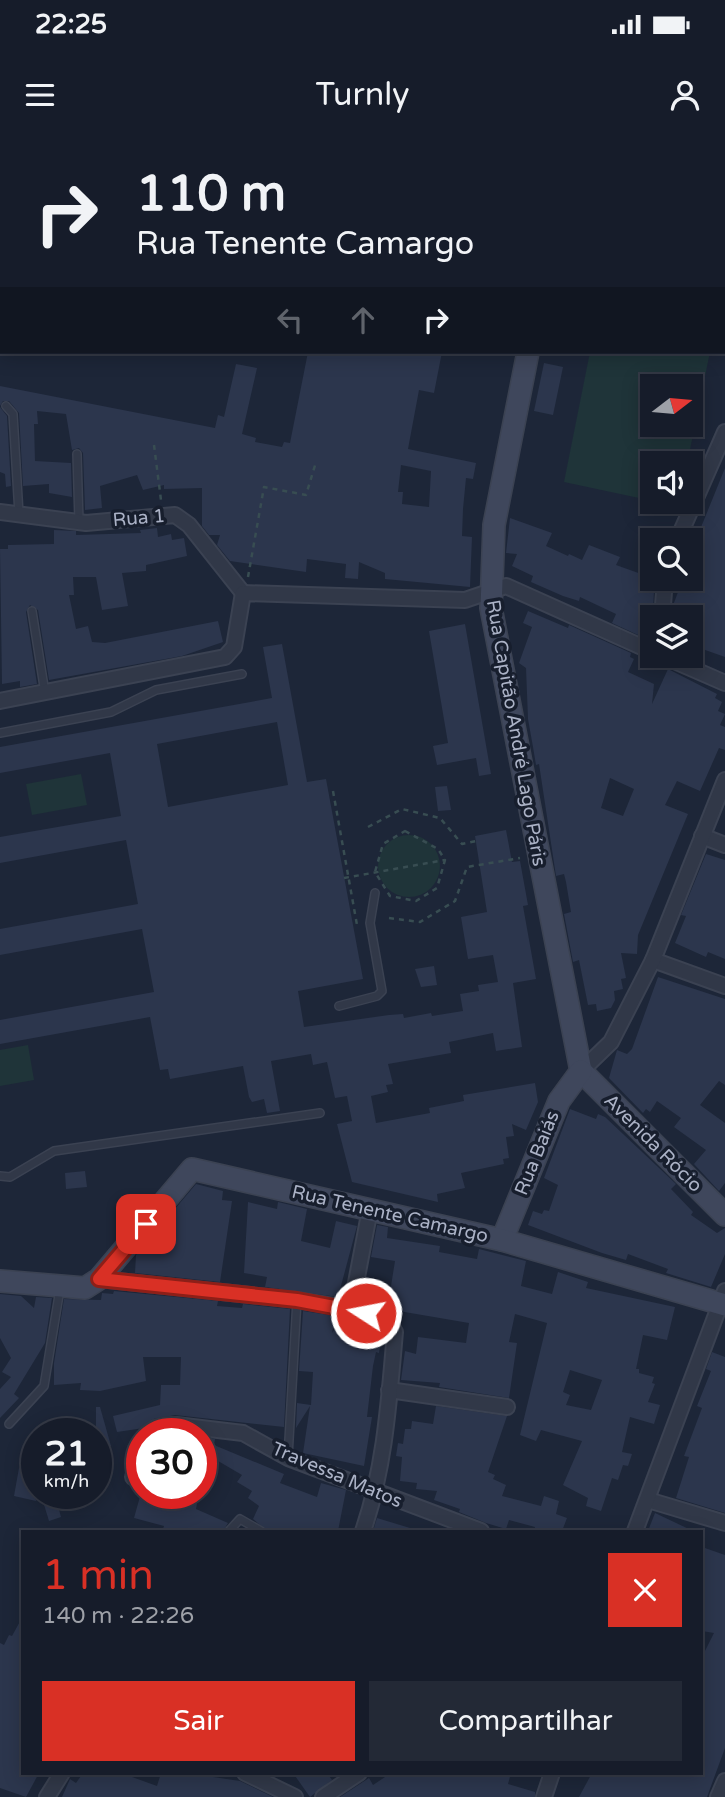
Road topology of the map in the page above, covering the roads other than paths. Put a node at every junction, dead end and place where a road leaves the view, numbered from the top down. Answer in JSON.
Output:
{"nodes":[{"id":1,"x":528,"y":354,"type":"edge"},
{"id":2,"x":6,"y":406,"type":"dead end"},
{"id":3,"x":725,"y":432,"type":"edge"},
{"id":4,"x":77,"y":454,"type":"dead end"},
{"id":5,"x":0,"y":512,"type":"edge"},
{"id":6,"x":19,"y":514,"type":"junction"},
{"id":7,"x":79,"y":522,"type":"junction"},
{"id":8,"x":683,"y":528,"type":"edge"},
{"id":9,"x":490,"y":592,"type":"junction"},
{"id":10,"x":243,"y":593,"type":"junction"},
{"id":11,"x":32,"y":611,"type":"dead end"},
{"id":12,"x":640,"y":646,"type":"edge"},
{"id":13,"x":692,"y":668,"type":"edge"},
{"id":14,"x":242,"y":674,"type":"dead end"},
{"id":15,"x":725,"y":682,"type":"edge"},
{"id":16,"x":45,"y":693,"type":"junction"},
{"id":17,"x":0,"y":701,"type":"edge"},
{"id":18,"x":0,"y":733,"type":"edge"},
{"id":19,"x":725,"y":780,"type":"edge"},
{"id":20,"x":702,"y":836,"type":"junction"},
{"id":21,"x":725,"y":845,"type":"edge"},
{"id":22,"x":374,"y":893,"type":"dead end"},
{"id":23,"x":653,"y":960,"type":"junction"},
{"id":24,"x":725,"y":986,"type":"edge"},
{"id":25,"x":339,"y":1006,"type":"dead end"},
{"id":26,"x":581,"y":1071,"type":"junction"},
{"id":27,"x":320,"y":1113,"type":"dead end"},
{"id":28,"x":0,"y":1176,"type":"edge"},
{"id":29,"x":370,"y":1209,"type":"junction"},
{"id":30,"x":725,"y":1215,"type":"edge"},
{"id":31,"x":502,"y":1240,"type":"junction"},
{"id":32,"x":99,"y":1279,"type":"junction"},
{"id":33,"x":0,"y":1281,"type":"edge"},
{"id":34,"x":60,"y":1286,"type":"junction"},
{"id":35,"x":297,"y":1300,"type":"junction"},
{"id":36,"x":723,"y":1300,"type":"edge"},
{"id":37,"x":351,"y":1309,"type":"junction"},
{"id":38,"x":390,"y":1390,"type":"junction"},
{"id":39,"x":507,"y":1407,"type":"dead end"},
{"id":40,"x":9,"y":1424,"type":"dead end"},
{"id":41,"x":217,"y":1430,"type":"edge"},
{"id":42,"x":288,"y":1458,"type":"junction"},
{"id":43,"x":376,"y":1493,"type":"junction"},
{"id":44,"x":648,"y":1500,"type":"junction"},
{"id":45,"x":725,"y":1523,"type":"edge"},
{"id":46,"x":230,"y":1530,"type":"edge"},
{"id":47,"x":259,"y":1530,"type":"edge"},
{"id":48,"x":363,"y":1530,"type":"edge"},
{"id":49,"x":478,"y":1530,"type":"edge"},
{"id":50,"x":635,"y":1530,"type":"edge"},
{"id":51,"x":61,"y":1775,"type":"edge"},
{"id":52,"x":249,"y":1775,"type":"edge"},
{"id":53,"x":356,"y":1775,"type":"edge"},
{"id":54,"x":551,"y":1775,"type":"edge"},
{"id":55,"x":725,"y":1781,"type":"edge"},
{"id":56,"x":47,"y":1797,"type":"edge"},
{"id":57,"x":295,"y":1797,"type":"edge"},
{"id":58,"x":323,"y":1797,"type":"edge"},
{"id":59,"x":544,"y":1797,"type":"edge"},
{"id":60,"x":718,"y":1797,"type":"edge"}],
"edges":[{"from":1,"to":9,"type":"street","name":"Rua Capitão André Lago Páris"},
{"from":2,"to":6,"type":"lane"},
{"from":3,"to":8,"type":"street"},
{"from":4,"to":7,"type":"lane"},
{"from":5,"to":6,"type":"street","name":"Rua 1"},
{"from":6,"to":7,"type":"street","name":"Rua 1"},
{"from":7,"to":10,"type":"street","name":"Rua 1"},
{"from":9,"to":10,"type":"street"},
{"from":9,"to":12,"type":"street"},
{"from":9,"to":26,"type":"street","name":"Rua Capitão André Lago Páris"},
{"from":10,"to":16,"type":"street"},
{"from":11,"to":16,"type":"lane"},
{"from":13,"to":15,"type":"street"},
{"from":14,"to":18,"type":"lane"},
{"from":16,"to":17,"type":"street"},
{"from":19,"to":20,"type":"street"},
{"from":20,"to":21,"type":"street"},
{"from":20,"to":23,"type":"street"},
{"from":22,"to":25,"type":"lane"},
{"from":23,"to":24,"type":"street"},
{"from":23,"to":26,"type":"street"},
{"from":26,"to":30,"type":"street","name":"Avenida Rócio"},
{"from":26,"to":31,"type":"street","name":"Rua Baiás"},
{"from":27,"to":28,"type":"lane"},
{"from":29,"to":31,"type":"street","name":"Rua Tenente Camargo"},
{"from":29,"to":32,"type":"street","name":"Rua Tenente Camargo"},
{"from":29,"to":37,"type":"street"},
{"from":31,"to":36,"type":"street","name":"Rua Tenente Camargo"},
{"from":32,"to":34,"type":"street"},
{"from":32,"to":35,"type":"street"},
{"from":33,"to":34,"type":"street"},
{"from":34,"to":40,"type":"lane"},
{"from":35,"to":37,"type":"street"},
{"from":35,"to":42,"type":"lane"},
{"from":36,"to":44,"type":"street"},
{"from":37,"to":38,"type":"street"},
{"from":38,"to":39,"type":"street"},
{"from":38,"to":43,"type":"street"},
{"from":41,"to":42,"type":"street","name":"Travessa Matos"},
{"from":42,"to":43,"type":"street","name":"Travessa Matos"},
{"from":43,"to":48,"type":"street"},
{"from":43,"to":49,"type":"street","name":"Travessa Matos"},
{"from":44,"to":45,"type":"street"},
{"from":44,"to":50,"type":"street"},
{"from":46,"to":47,"type":"lane"},
{"from":51,"to":56,"type":"street"},
{"from":52,"to":57,"type":"street"},
{"from":53,"to":58,"type":"street"},
{"from":54,"to":59,"type":"street"},
{"from":55,"to":60,"type":"street"}]}
